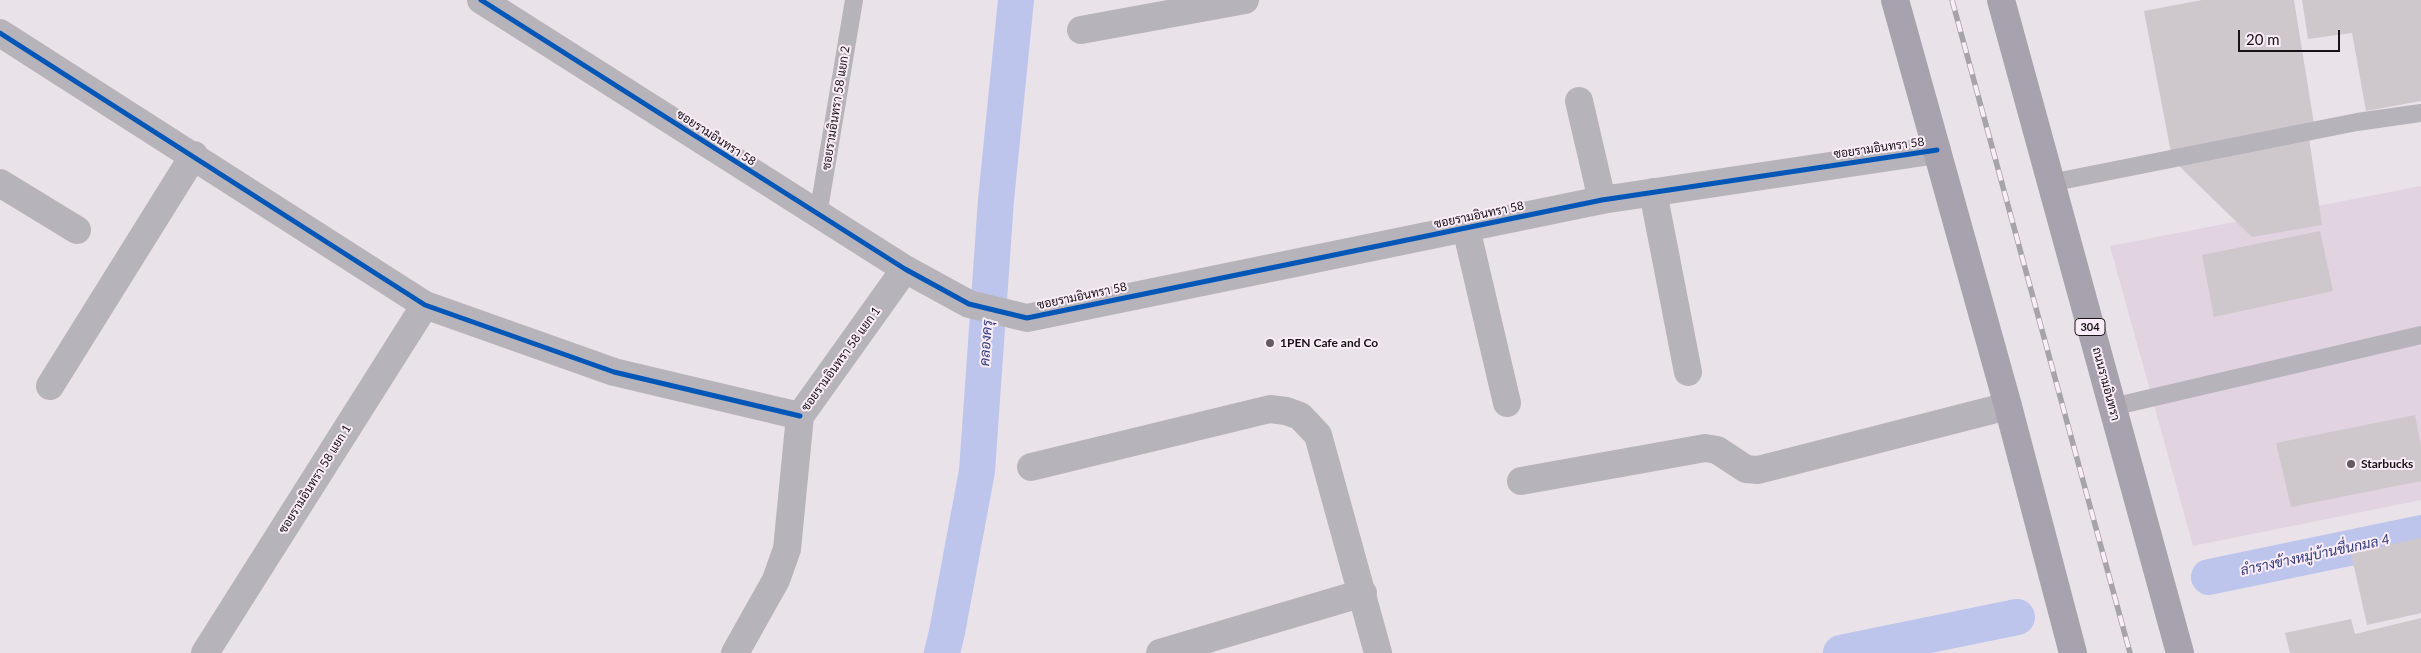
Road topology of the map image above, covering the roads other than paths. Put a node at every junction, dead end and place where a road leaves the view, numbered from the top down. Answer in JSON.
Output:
{"nodes":[{"id":1,"x":481,"y":0,"type":"edge"},
{"id":2,"x":854,"y":0,"type":"edge"},
{"id":3,"x":1245,"y":0,"type":"edge"},
{"id":4,"x":1895,"y":0,"type":"edge"},
{"id":5,"x":2001,"y":0,"type":"edge"},
{"id":6,"x":1081,"y":30,"type":"dead end"},
{"id":7,"x":0,"y":33,"type":"edge"},
{"id":8,"x":1579,"y":101,"type":"dead end"},
{"id":9,"x":2421,"y":113,"type":"edge"},
{"id":10,"x":1937,"y":150,"type":"junction"},
{"id":11,"x":194,"y":155,"type":"junction"},
{"id":12,"x":0,"y":183,"type":"edge"},
{"id":13,"x":2050,"y":183,"type":"junction"},
{"id":14,"x":1653,"y":192,"type":"junction"},
{"id":15,"x":1602,"y":200,"type":"junction"},
{"id":16,"x":818,"y":215,"type":"junction"},
{"id":17,"x":1466,"y":228,"type":"junction"},
{"id":18,"x":77,"y":230,"type":"dead end"},
{"id":19,"x":905,"y":269,"type":"junction"},
{"id":20,"x":425,"y":305,"type":"junction"},
{"id":21,"x":2421,"y":335,"type":"edge"},
{"id":22,"x":1688,"y":372,"type":"dead end"},
{"id":23,"x":50,"y":386,"type":"dead end"},
{"id":24,"x":1507,"y":403,"type":"dead end"},
{"id":25,"x":2008,"y":406,"type":"junction"},
{"id":26,"x":2112,"y":407,"type":"junction"},
{"id":27,"x":800,"y":416,"type":"junction"},
{"id":28,"x":1031,"y":467,"type":"dead end"},
{"id":29,"x":1521,"y":481,"type":"dead end"},
{"id":30,"x":1363,"y":594,"type":"junction"},
{"id":31,"x":205,"y":653,"type":"edge"},
{"id":32,"x":735,"y":653,"type":"edge"},
{"id":33,"x":1160,"y":653,"type":"edge"},
{"id":34,"x":1378,"y":653,"type":"edge"},
{"id":35,"x":2074,"y":653,"type":"edge"},
{"id":36,"x":2180,"y":653,"type":"edge"}],
"edges":[{"from":1,"to":16,"type":"street","name":"ซอยรามอินทรา 58"},
{"from":2,"to":16,"type":"lane","name":"ซอยรามอินทรา 58 แยก 2"},
{"from":3,"to":6,"type":"street"},
{"from":4,"to":10,"type":"main road"},
{"from":5,"to":13,"type":"main road","name":"ถนนรามอินทรา","number":"304"},
{"from":7,"to":11,"type":"street"},
{"from":8,"to":15,"type":"street"},
{"from":9,"to":13,"type":"lane"},
{"from":10,"to":14,"type":"street","name":"ซอยรามอินทรา 58"},
{"from":10,"to":25,"type":"main road"},
{"from":11,"to":20,"type":"street"},
{"from":11,"to":23,"type":"street"},
{"from":12,"to":18,"type":"street"},
{"from":13,"to":26,"type":"main road","name":"ถนนรามอินทรา","number":"304"},
{"from":14,"to":15,"type":"street","name":"ซอยรามอินทรา 58"},
{"from":14,"to":22,"type":"street"},
{"from":15,"to":17,"type":"street","name":"ซอยรามอินทรา 58"},
{"from":16,"to":19,"type":"street","name":"ซอยรามอินทรา 58"},
{"from":17,"to":19,"type":"street","name":"ซอยรามอินทรา 58"},
{"from":17,"to":24,"type":"street"},
{"from":19,"to":27,"type":"street","name":"ซอยรามอินทรา 58 แยก 1"},
{"from":20,"to":27,"type":"street"},
{"from":20,"to":31,"type":"street","name":"ซอยรามอินทรา 58 แยก 1"},
{"from":21,"to":26,"type":"lane"},
{"from":25,"to":29,"type":"street"},
{"from":25,"to":35,"type":"main road"},
{"from":26,"to":36,"type":"main road","name":"ถนนรามอินทรา","number":"304"},
{"from":27,"to":32,"type":"street","name":"ซอยรามอินทรา 58 แยก 1"},
{"from":28,"to":30,"type":"street"},
{"from":30,"to":33,"type":"street"},
{"from":30,"to":34,"type":"street"}]}
